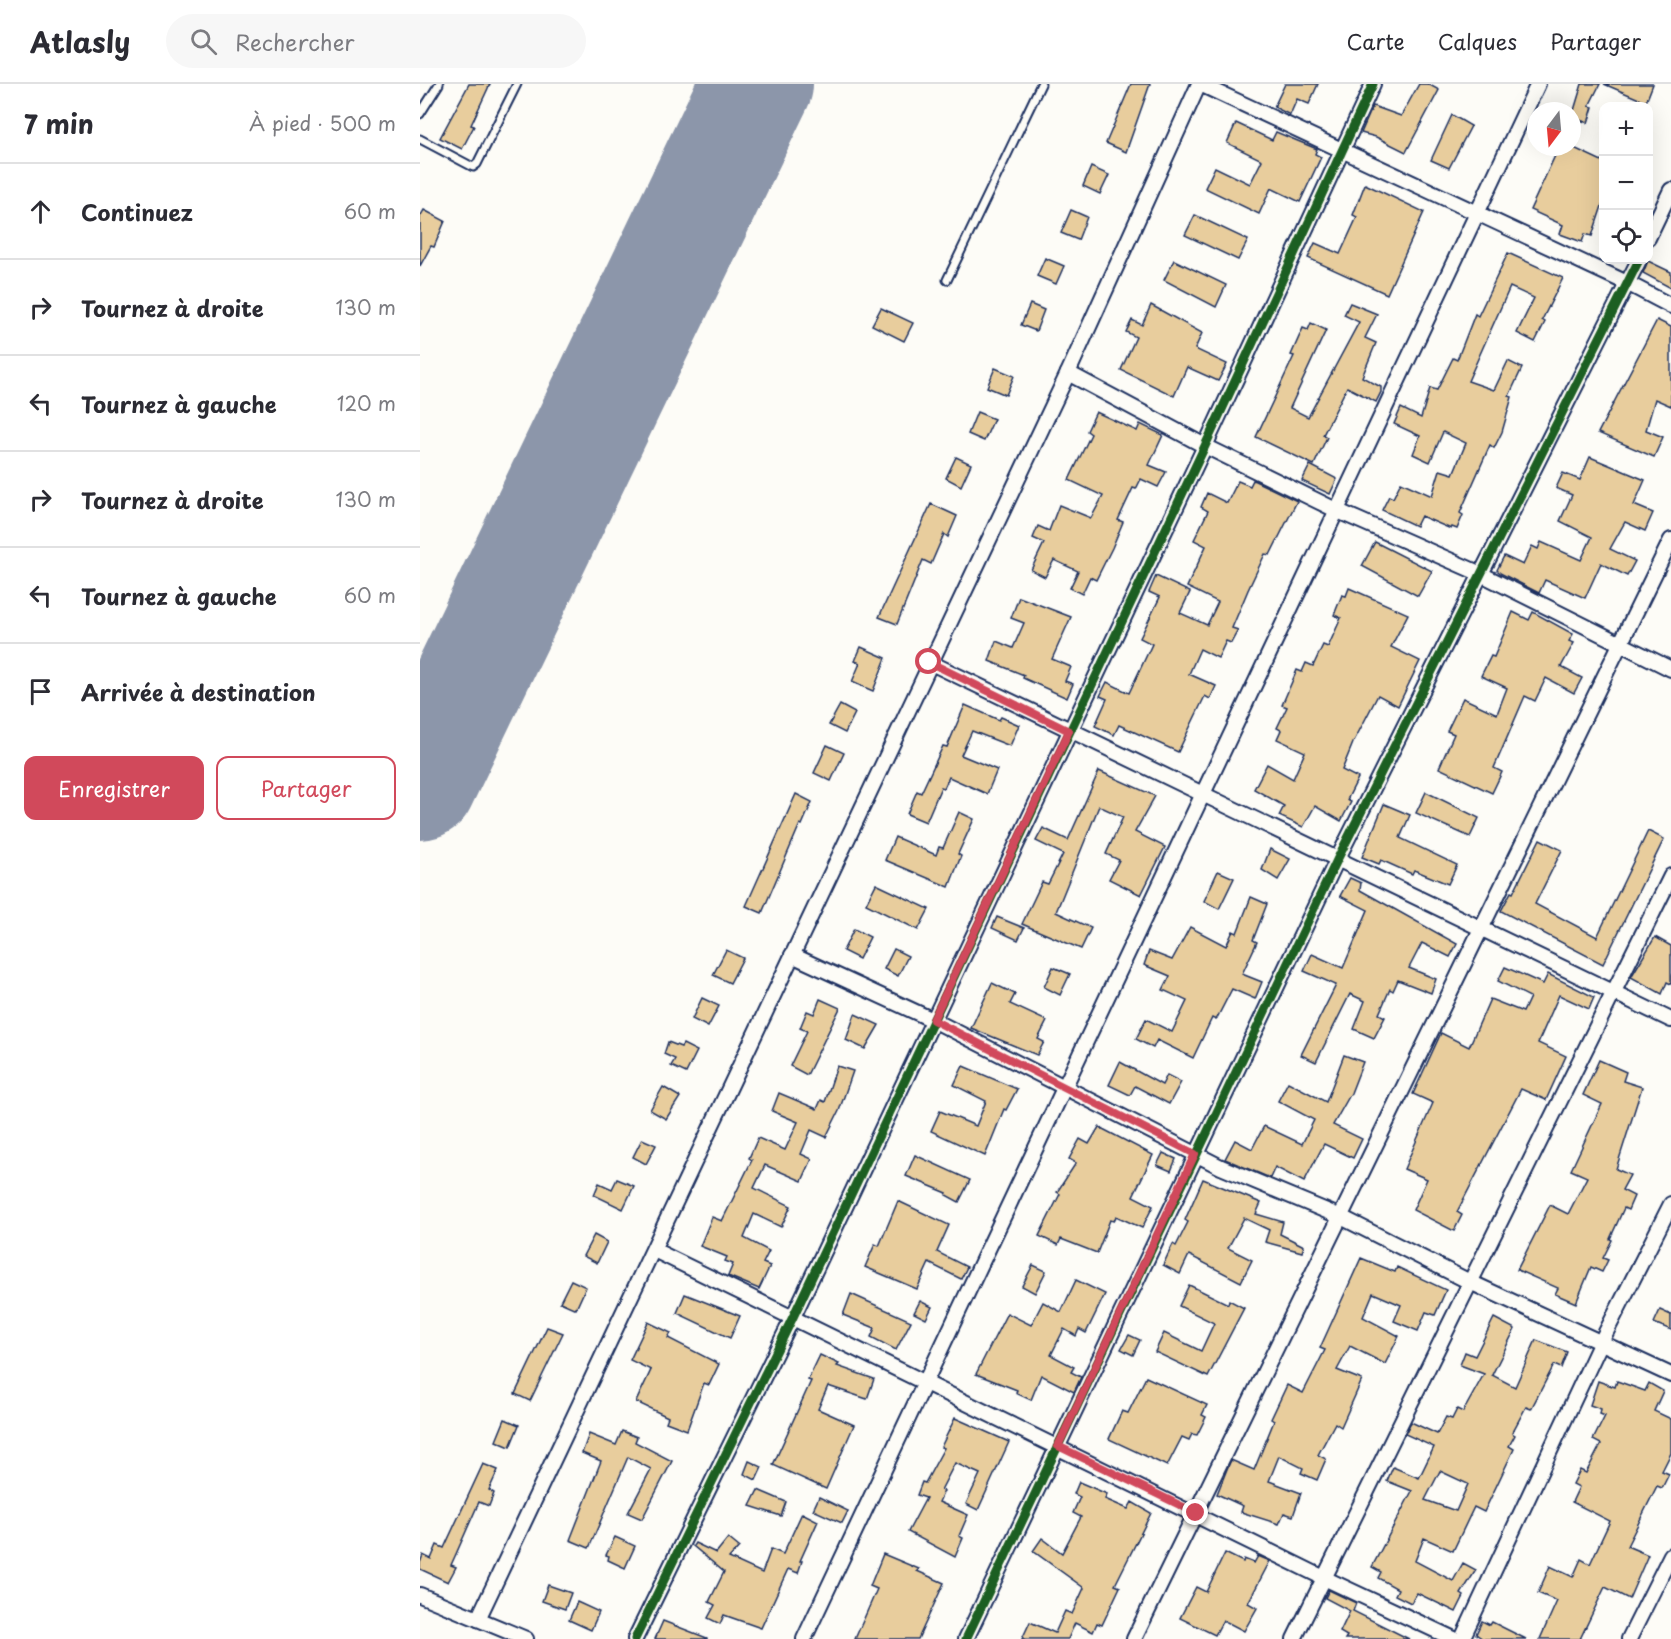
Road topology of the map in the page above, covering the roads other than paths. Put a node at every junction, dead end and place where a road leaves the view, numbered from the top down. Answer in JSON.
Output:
{"nodes":[{"id":1,"x":439,"y":84,"type":"edge"},
{"id":2,"x":517,"y":84,"type":"edge"},
{"id":3,"x":1041,"y":84,"type":"edge"},
{"id":4,"x":1199,"y":84,"type":"edge"},
{"id":5,"x":1373,"y":84,"type":"edge"},
{"id":6,"x":1538,"y":84,"type":"edge"},
{"id":7,"x":420,"y":114,"type":"edge"},
{"id":8,"x":420,"y":140,"type":"edge"},
{"id":9,"x":1342,"y":149,"type":"junction"},
{"id":10,"x":1671,"y":190,"type":"edge"},
{"id":11,"x":1478,"y":215,"type":"junction"},
{"id":12,"x":1653,"y":228,"type":"edge"},
{"id":13,"x":1636,"y":264,"type":"edge"},
{"id":14,"x":947,"y":280,"type":"dead end"},
{"id":15,"x":1628,"y":283,"type":"junction"},
{"id":16,"x":1671,"y":306,"type":"edge"},
{"id":17,"x":1068,"y":373,"type":"junction"},
{"id":18,"x":1205,"y":446,"type":"junction"},
{"id":19,"x":1338,"y":511,"type":"junction"},
{"id":20,"x":1671,"y":540,"type":"edge"},
{"id":21,"x":1481,"y":574,"type":"junction"},
{"id":22,"x":1620,"y":643,"type":"junction"},
{"id":23,"x":929,"y":662,"type":"junction"},
{"id":24,"x":1671,"y":669,"type":"edge"},
{"id":25,"x":1069,"y":731,"type":"junction"},
{"id":26,"x":1204,"y":794,"type":"junction"},
{"id":27,"x":1338,"y":858,"type":"junction"},
{"id":28,"x":1671,"y":876,"type":"edge"},
{"id":29,"x":1483,"y":928,"type":"junction"},
{"id":30,"x":792,"y":955,"type":"junction"},
{"id":31,"x":1613,"y":994,"type":"junction"},
{"id":32,"x":933,"y":1020,"type":"junction"},
{"id":33,"x":1671,"y":1020,"type":"edge"},
{"id":34,"x":1066,"y":1086,"type":"junction"},
{"id":35,"x":1195,"y":1154,"type":"junction"},
{"id":36,"x":1671,"y":1204,"type":"edge"},
{"id":37,"x":1341,"y":1217,"type":"junction"},
{"id":38,"x":654,"y":1250,"type":"junction"},
{"id":39,"x":1470,"y":1282,"type":"junction"},
{"id":40,"x":793,"y":1317,"type":"junction"},
{"id":41,"x":1601,"y":1342,"type":"junction"},
{"id":42,"x":1671,"y":1375,"type":"edge"},
{"id":43,"x":926,"y":1382,"type":"junction"},
{"id":44,"x":1058,"y":1446,"type":"junction"},
{"id":45,"x":1196,"y":1513,"type":"junction"},
{"id":46,"x":1671,"y":1555,"type":"edge"},
{"id":47,"x":1324,"y":1578,"type":"junction"},
{"id":48,"x":420,"y":1595,"type":"edge"},
{"id":49,"x":478,"y":1619,"type":"junction"},
{"id":50,"x":526,"y":1639,"type":"edge"},
{"id":51,"x":635,"y":1639,"type":"edge"},
{"id":52,"x":804,"y":1639,"type":"edge"},
{"id":53,"x":966,"y":1639,"type":"edge"},
{"id":54,"x":1134,"y":1639,"type":"edge"},
{"id":55,"x":1294,"y":1639,"type":"edge"},
{"id":56,"x":1454,"y":1639,"type":"edge"},
{"id":57,"x":1462,"y":1639,"type":"edge"},
{"id":58,"x":1629,"y":1639,"type":"edge"}],
"edges":[{"from":1,"to":7,"type":"lane"},
{"from":2,"to":8,"type":"lane"},
{"from":3,"to":14,"type":"lane"},
{"from":4,"to":9,"type":"street"},
{"from":4,"to":17,"type":"street"},
{"from":5,"to":9,"type":"street"},
{"from":6,"to":11,"type":"street"},
{"from":9,"to":11,"type":"street"},
{"from":9,"to":18,"type":"street"},
{"from":10,"to":12,"type":"street"},
{"from":11,"to":15,"type":"street"},
{"from":11,"to":19,"type":"street"},
{"from":13,"to":15,"type":"street"},
{"from":15,"to":16,"type":"street"},
{"from":15,"to":21,"type":"street"},
{"from":17,"to":18,"type":"street"},
{"from":17,"to":23,"type":"street"},
{"from":18,"to":19,"type":"street"},
{"from":18,"to":25,"type":"street"},
{"from":19,"to":21,"type":"street"},
{"from":19,"to":26,"type":"street"},
{"from":20,"to":22,"type":"street"},
{"from":21,"to":22,"type":"street"},
{"from":21,"to":27,"type":"street"},
{"from":22,"to":24,"type":"street"},
{"from":22,"to":29,"type":"street"},
{"from":23,"to":25,"type":"street"},
{"from":23,"to":30,"type":"street"},
{"from":25,"to":26,"type":"street"},
{"from":25,"to":32,"type":"street"},
{"from":26,"to":27,"type":"street"},
{"from":26,"to":34,"type":"street"},
{"from":27,"to":29,"type":"street"},
{"from":27,"to":35,"type":"street"},
{"from":28,"to":31,"type":"street"},
{"from":29,"to":31,"type":"street"},
{"from":29,"to":37,"type":"street"},
{"from":30,"to":32,"type":"street"},
{"from":30,"to":38,"type":"street"},
{"from":31,"to":33,"type":"street"},
{"from":31,"to":39,"type":"street"},
{"from":32,"to":34,"type":"street"},
{"from":32,"to":40,"type":"street"},
{"from":34,"to":35,"type":"street"},
{"from":34,"to":43,"type":"street"},
{"from":35,"to":37,"type":"street"},
{"from":35,"to":44,"type":"street"},
{"from":36,"to":41,"type":"street"},
{"from":37,"to":39,"type":"street"},
{"from":37,"to":45,"type":"street"},
{"from":38,"to":40,"type":"street"},
{"from":38,"to":49,"type":"street"},
{"from":39,"to":41,"type":"street"},
{"from":39,"to":47,"type":"street"},
{"from":40,"to":43,"type":"street"},
{"from":40,"to":51,"type":"street"},
{"from":41,"to":42,"type":"street"},
{"from":41,"to":57,"type":"street"},
{"from":43,"to":44,"type":"street"},
{"from":43,"to":52,"type":"street"},
{"from":44,"to":45,"type":"street"},
{"from":44,"to":53,"type":"street"},
{"from":45,"to":47,"type":"street"},
{"from":45,"to":54,"type":"street"},
{"from":46,"to":58,"type":"street"},
{"from":47,"to":55,"type":"street"},
{"from":47,"to":56,"type":"street"},
{"from":48,"to":49,"type":"street"},
{"from":49,"to":50,"type":"street"}]}
